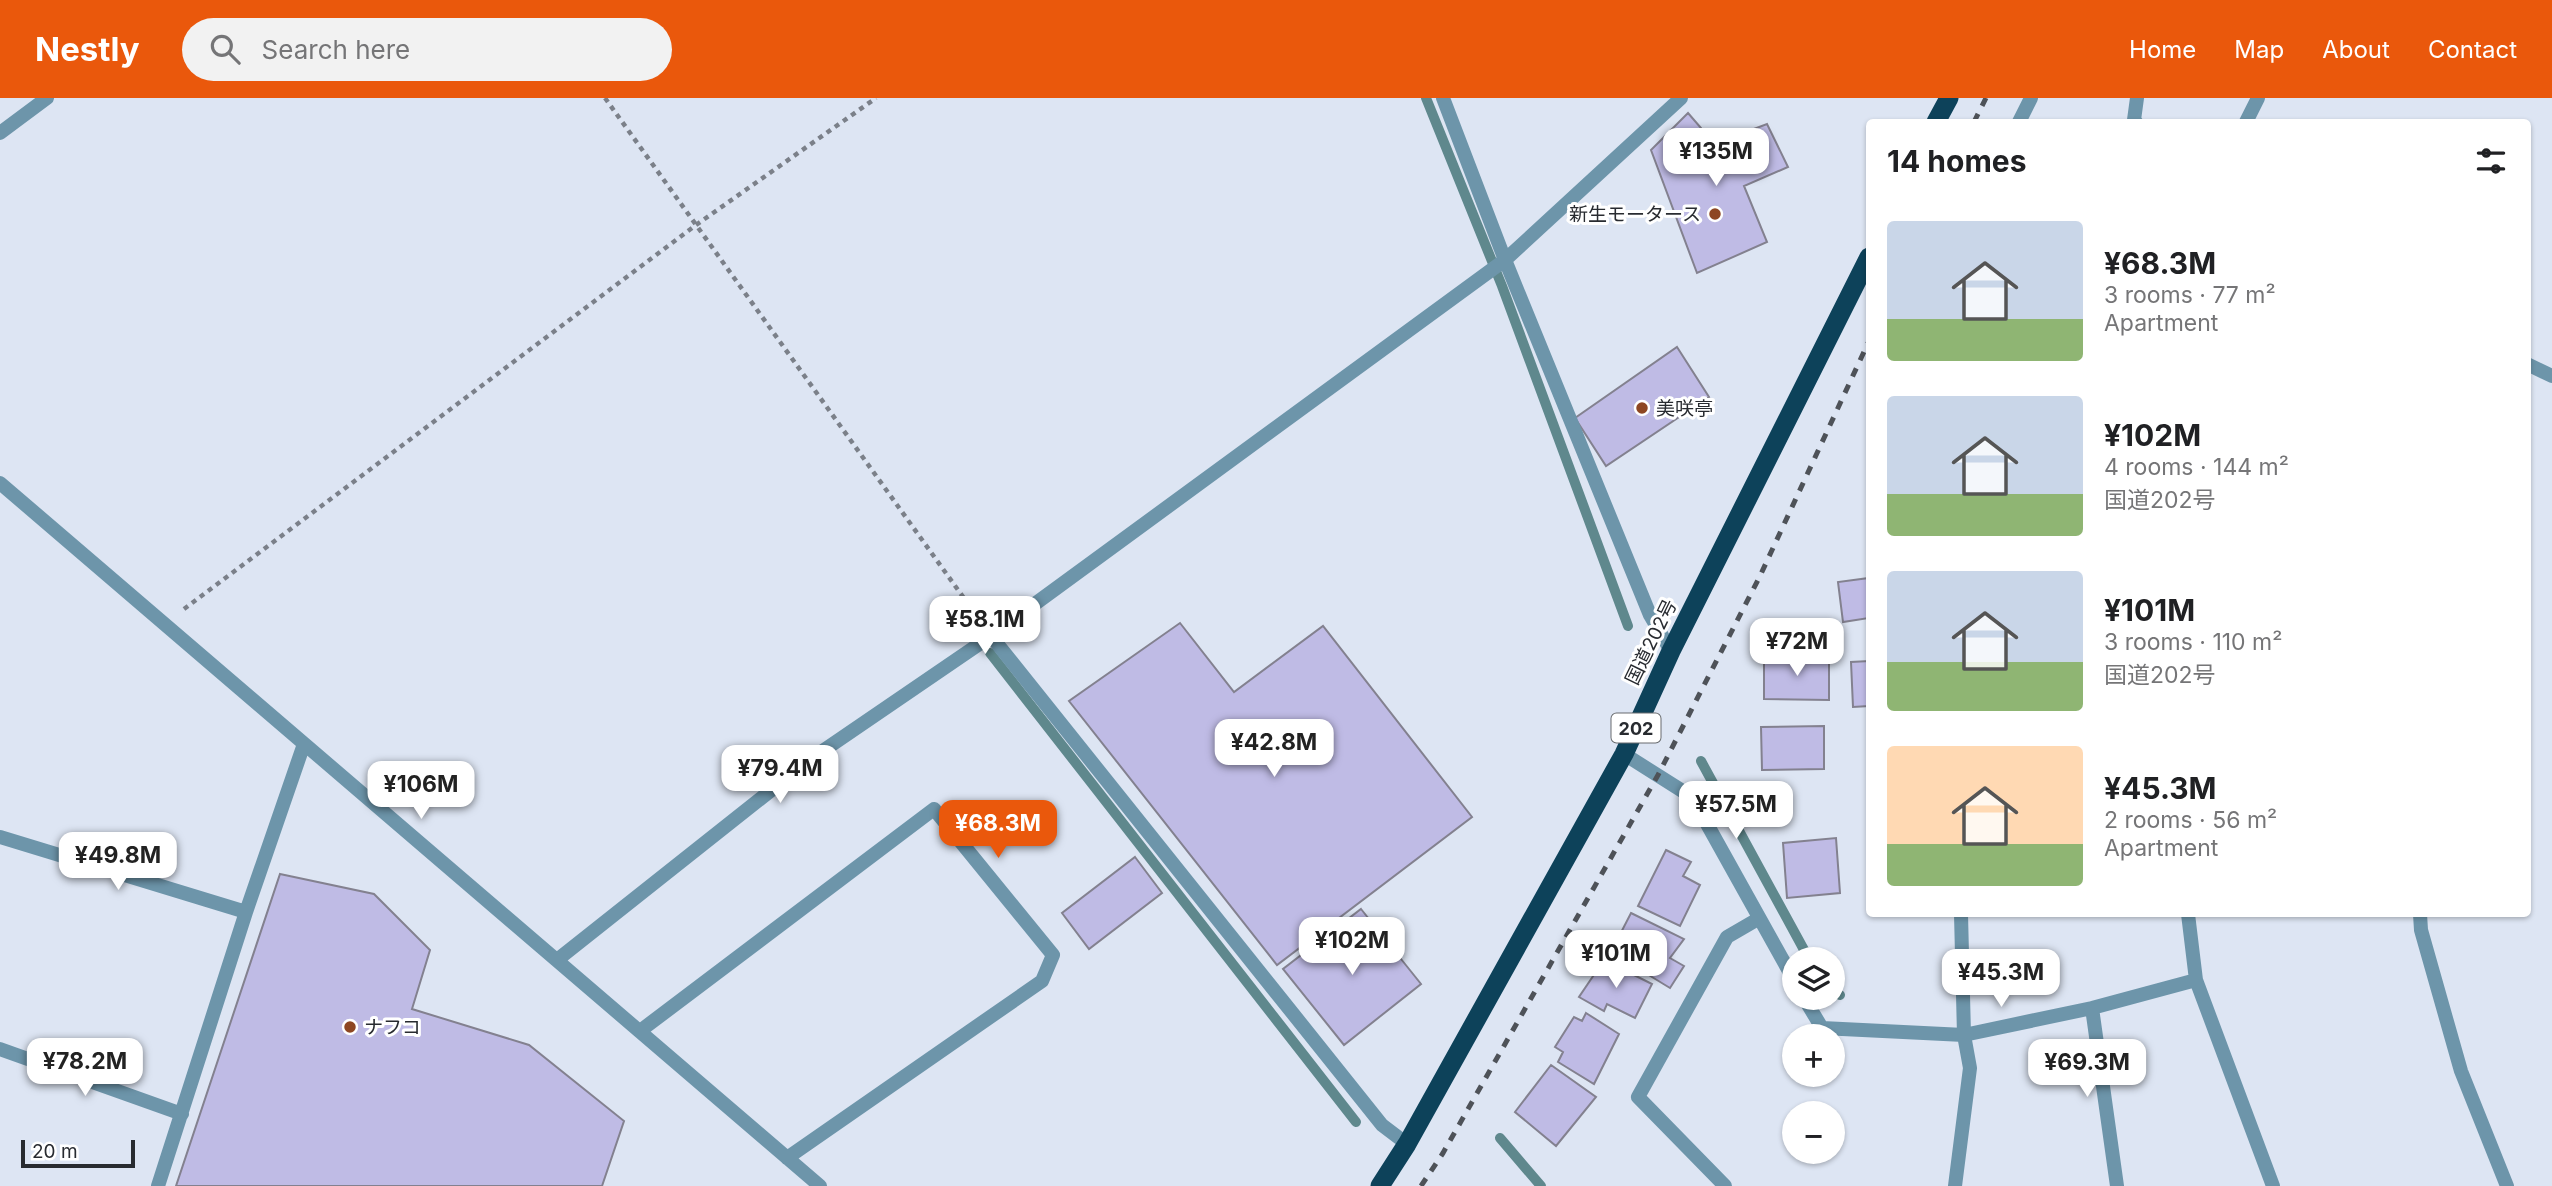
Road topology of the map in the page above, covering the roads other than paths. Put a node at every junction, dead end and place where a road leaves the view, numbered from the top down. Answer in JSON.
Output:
{"nodes":[{"id":1,"x":47,"y":98,"type":"edge"},
{"id":2,"x":1443,"y":98,"type":"edge"},
{"id":3,"x":1681,"y":98,"type":"edge"},
{"id":4,"x":1948,"y":98,"type":"edge"},
{"id":5,"x":2031,"y":98,"type":"edge"},
{"id":6,"x":2137,"y":98,"type":"edge"},
{"id":7,"x":2258,"y":98,"type":"edge"},
{"id":8,"x":1938,"y":119,"type":"edge"},
{"id":9,"x":2020,"y":119,"type":"edge"},
{"id":10,"x":2134,"y":119,"type":"edge"},
{"id":11,"x":2248,"y":119,"type":"edge"},
{"id":12,"x":0,"y":133,"type":"edge"},
{"id":13,"x":1505,"y":260,"type":"junction"},
{"id":14,"x":1866,"y":263,"type":"edge"},
{"id":15,"x":2531,"y":366,"type":"edge"},
{"id":16,"x":2552,"y":376,"type":"edge"},
{"id":17,"x":0,"y":483,"type":"edge"},
{"id":18,"x":991,"y":636,"type":"junction"},
{"id":19,"x":1671,"y":652,"type":"junction"},
{"id":20,"x":304,"y":744,"type":"junction"},
{"id":21,"x":1624,"y":754,"type":"junction"},
{"id":22,"x":0,"y":837,"type":"edge"},
{"id":23,"x":246,"y":912,"type":"junction"},
{"id":24,"x":1961,"y":917,"type":"edge"},
{"id":25,"x":2188,"y":917,"type":"edge"},
{"id":26,"x":2420,"y":917,"type":"edge"},
{"id":27,"x":1758,"y":919,"type":"junction"},
{"id":28,"x":557,"y":960,"type":"junction"},
{"id":29,"x":1782,"y":960,"type":"edge"},
{"id":30,"x":2196,"y":980,"type":"junction"},
{"id":31,"x":2092,"y":1008,"type":"junction"},
{"id":32,"x":1811,"y":1010,"type":"edge"},
{"id":33,"x":639,"y":1031,"type":"junction"},
{"id":34,"x":1964,"y":1035,"type":"junction"},
{"id":35,"x":0,"y":1049,"type":"edge"},
{"id":36,"x":182,"y":1114,"type":"junction"},
{"id":37,"x":1407,"y":1143,"type":"junction"},
{"id":38,"x":787,"y":1158,"type":"junction"},
{"id":39,"x":158,"y":1186,"type":"edge"},
{"id":40,"x":820,"y":1186,"type":"edge"},
{"id":41,"x":1380,"y":1186,"type":"edge"},
{"id":42,"x":1725,"y":1186,"type":"edge"},
{"id":43,"x":1955,"y":1186,"type":"edge"},
{"id":44,"x":2117,"y":1186,"type":"edge"},
{"id":45,"x":2273,"y":1186,"type":"edge"},
{"id":46,"x":2507,"y":1186,"type":"edge"}],
"edges":[{"from":1,"to":12,"type":"street"},
{"from":2,"to":13,"type":"street"},
{"from":3,"to":13,"type":"street"},
{"from":4,"to":8,"type":"highway"},
{"from":5,"to":9,"type":"street"},
{"from":6,"to":10,"type":"street"},
{"from":7,"to":11,"type":"street"},
{"from":13,"to":18,"type":"street"},
{"from":13,"to":19,"type":"street"},
{"from":14,"to":19,"type":"highway","name":"国道202号","number":"202"},
{"from":15,"to":16,"type":"street"},
{"from":17,"to":20,"type":"street"},
{"from":18,"to":28,"type":"street"},
{"from":18,"to":37,"type":"street"},
{"from":19,"to":21,"type":"highway","name":"国道202号","number":"202"},
{"from":20,"to":23,"type":"street"},
{"from":20,"to":28,"type":"street"},
{"from":21,"to":27,"type":"street"},
{"from":21,"to":37,"type":"highway","name":"国道202号","number":"202"},
{"from":22,"to":23,"type":"street"},
{"from":23,"to":36,"type":"street"},
{"from":24,"to":34,"type":"street"},
{"from":25,"to":30,"type":"street"},
{"from":26,"to":46,"type":"street"},
{"from":27,"to":29,"type":"street"},
{"from":27,"to":42,"type":"street"},
{"from":28,"to":33,"type":"street"},
{"from":30,"to":31,"type":"street"},
{"from":30,"to":45,"type":"street"},
{"from":31,"to":34,"type":"street"},
{"from":31,"to":44,"type":"street"},
{"from":32,"to":34,"type":"street"},
{"from":33,"to":38,"type":"street"},
{"from":33,"to":38,"type":"street"},
{"from":34,"to":43,"type":"street"},
{"from":35,"to":36,"type":"street"},
{"from":36,"to":39,"type":"street"},
{"from":37,"to":41,"type":"highway","name":"国道202号","number":"202"},
{"from":38,"to":40,"type":"street"}]}
